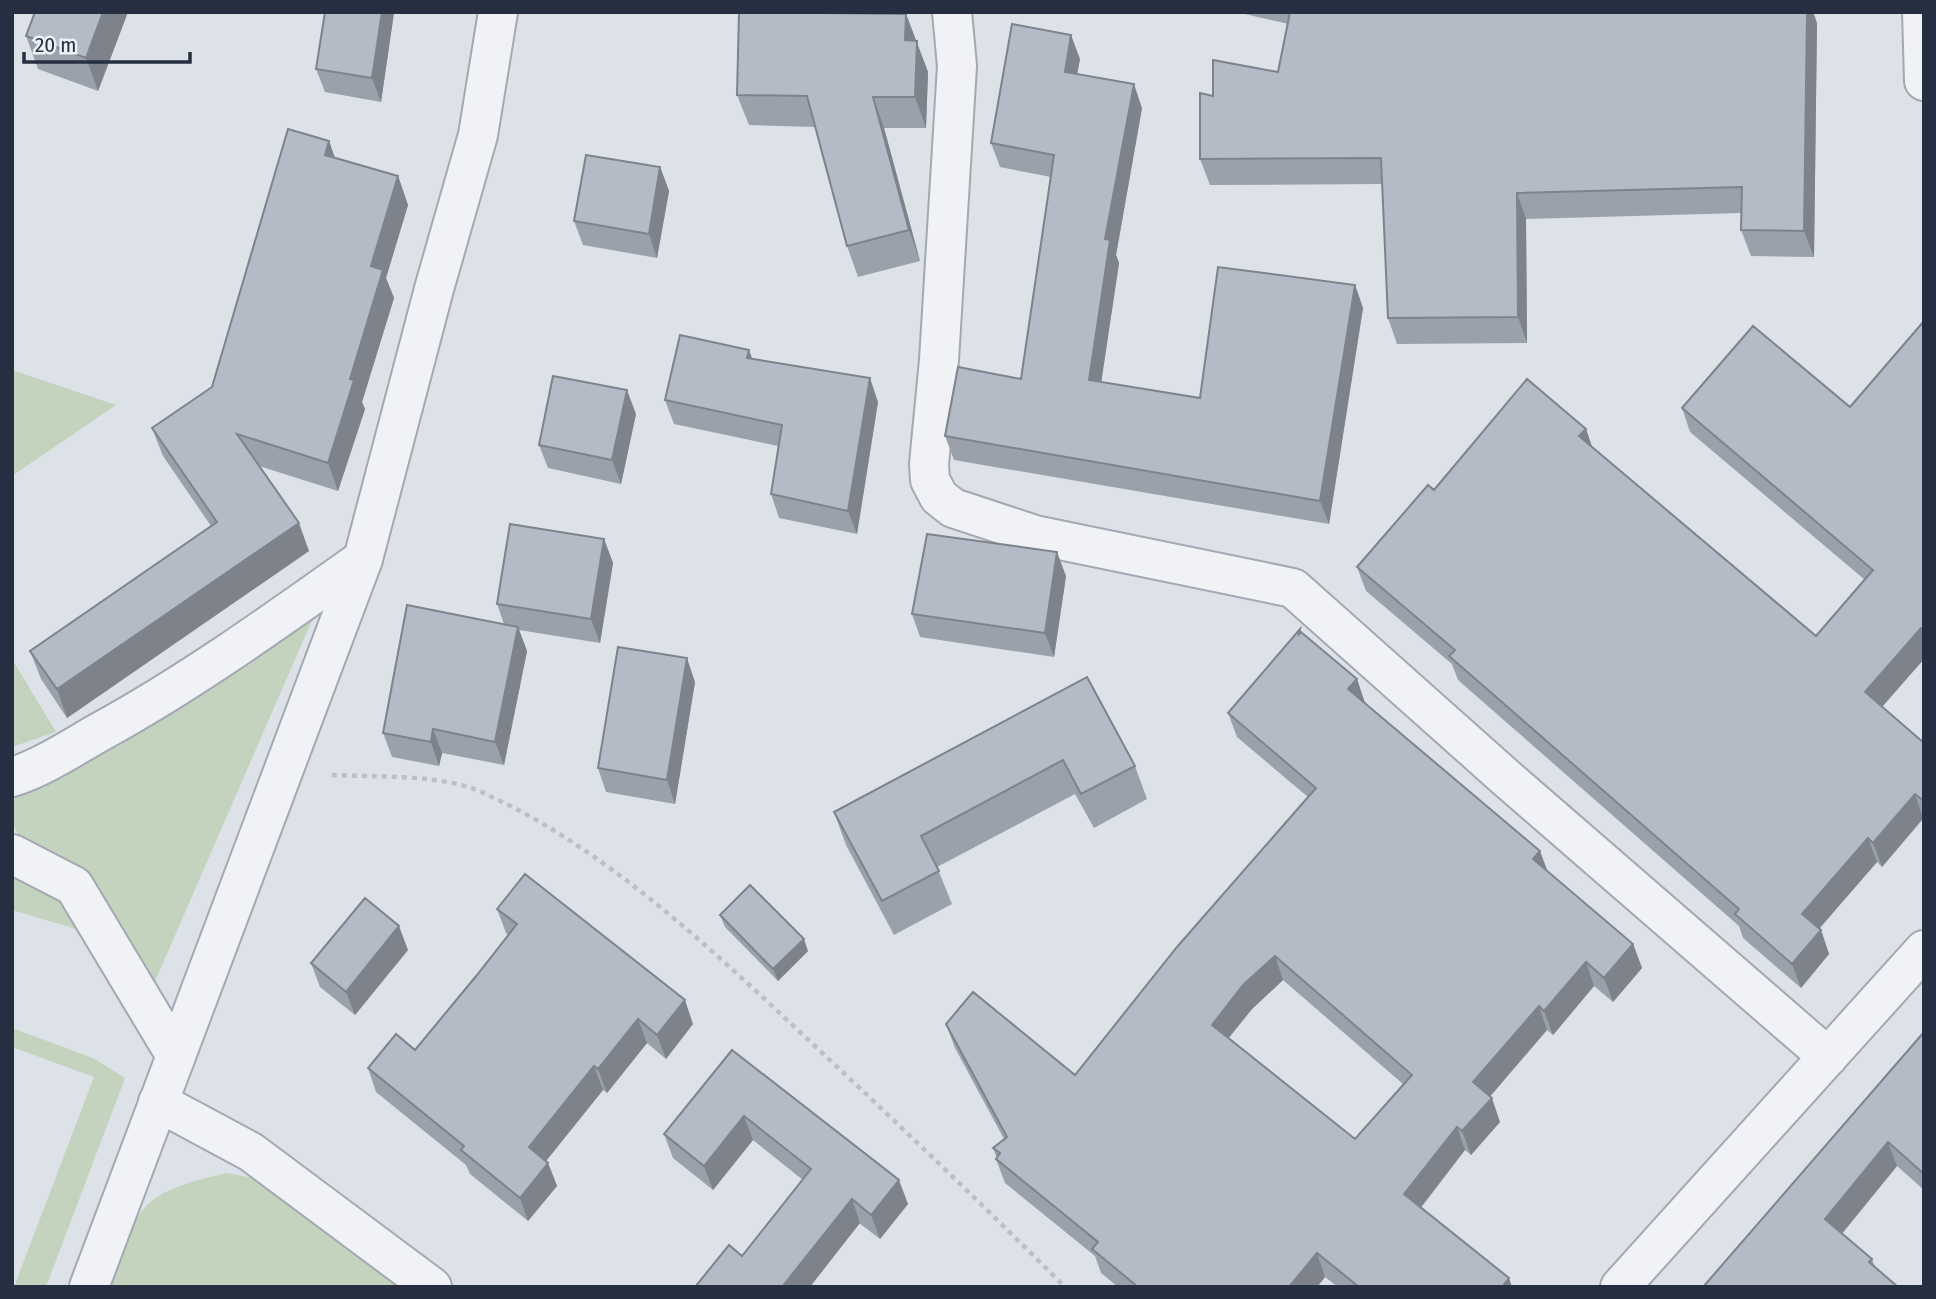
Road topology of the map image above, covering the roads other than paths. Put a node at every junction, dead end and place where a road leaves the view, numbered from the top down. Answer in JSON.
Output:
{"nodes":[{"id":1,"x":498,"y":12,"type":"edge"},
{"id":2,"x":952,"y":12,"type":"edge"},
{"id":3,"x":1922,"y":12,"type":"edge"},
{"id":4,"x":1924,"y":81,"type":"edge"},
{"id":5,"x":363,"y":559,"type":"junction"},
{"id":6,"x":12,"y":777,"type":"edge"},
{"id":7,"x":12,"y":854,"type":"edge"},
{"id":8,"x":1924,"y":950,"type":"edge"},
{"id":9,"x":176,"y":1056,"type":"junction"},
{"id":10,"x":1828,"y":1057,"type":"junction"},
{"id":11,"x":158,"y":1102,"type":"junction"},
{"id":12,"x":89,"y":1287,"type":"edge"},
{"id":13,"x":432,"y":1287,"type":"edge"},
{"id":14,"x":1620,"y":1287,"type":"edge"}],
"edges":[{"from":1,"to":5,"type":"street"},
{"from":2,"to":10,"type":"street"},
{"from":3,"to":4,"type":"street"},
{"from":5,"to":6,"type":"street"},
{"from":5,"to":9,"type":"street"},
{"from":7,"to":9,"type":"street"},
{"from":8,"to":10,"type":"street"},
{"from":9,"to":11,"type":"street"},
{"from":10,"to":14,"type":"street"},
{"from":11,"to":12,"type":"street"},
{"from":11,"to":13,"type":"street"}]}
